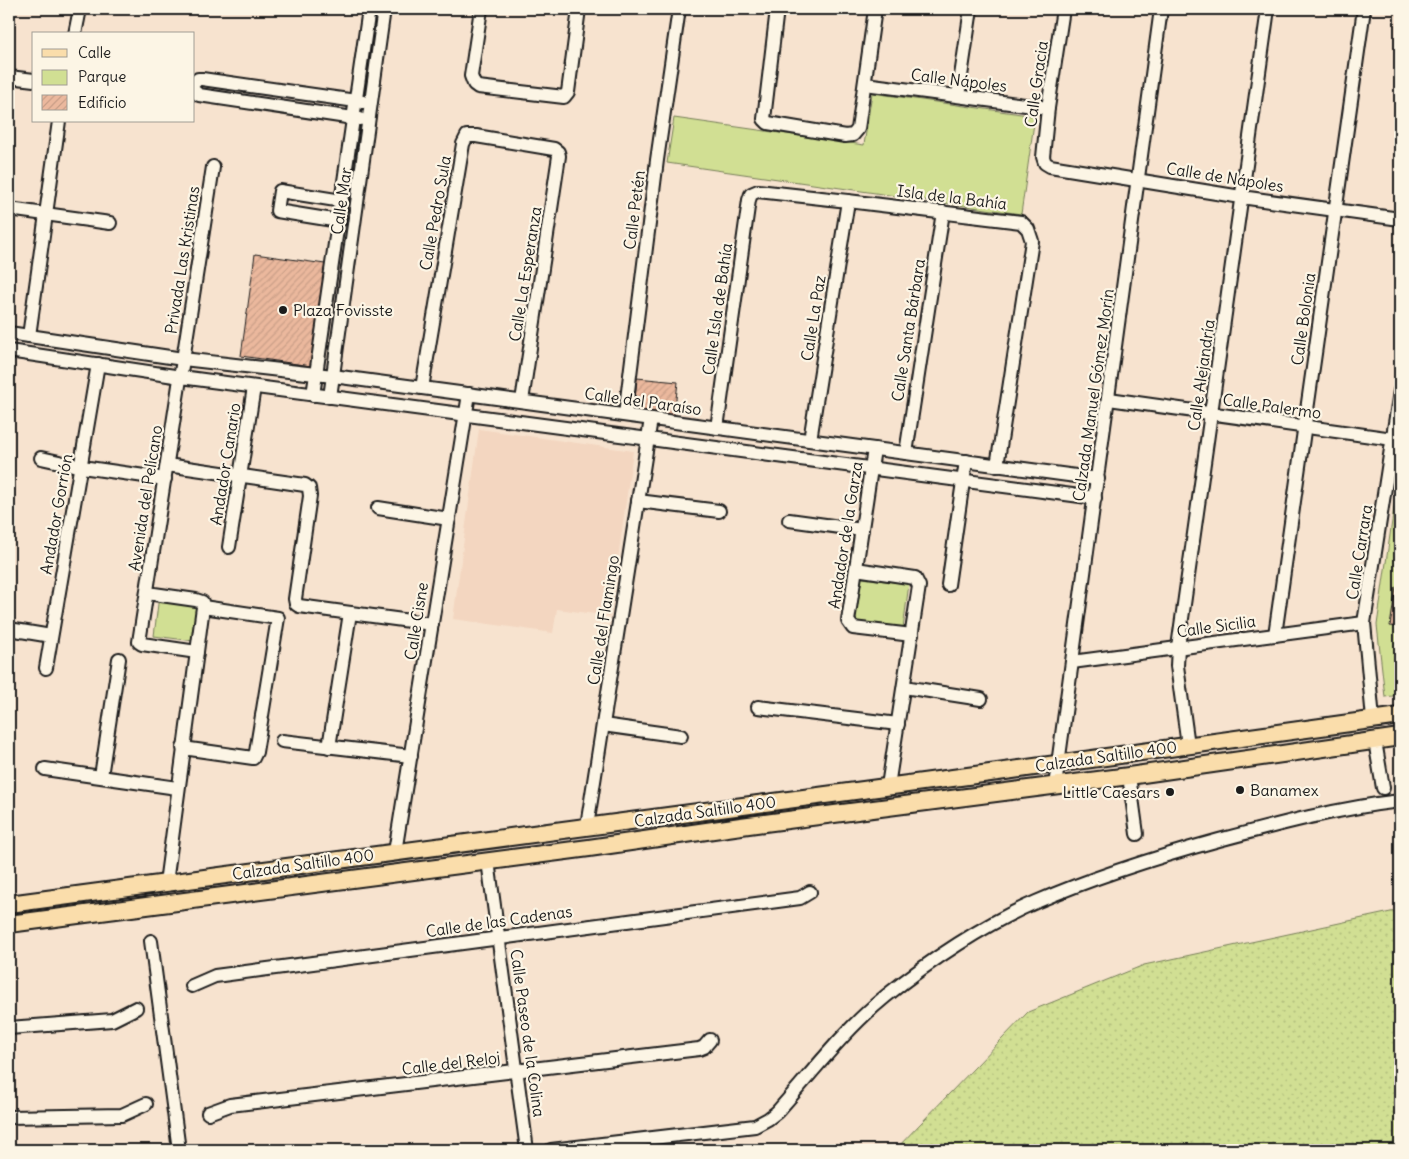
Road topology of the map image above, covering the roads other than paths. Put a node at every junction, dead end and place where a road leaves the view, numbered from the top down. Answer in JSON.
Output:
{"nodes":[{"id":1,"x":80,"y":9,"type":"edge"},
{"id":2,"x":369,"y":9,"type":"edge"},
{"id":3,"x":384,"y":9,"type":"edge"},
{"id":4,"x":481,"y":9,"type":"edge"},
{"id":5,"x":580,"y":9,"type":"edge"},
{"id":6,"x":679,"y":9,"type":"edge"},
{"id":7,"x":777,"y":9,"type":"edge"},
{"id":8,"x":875,"y":9,"type":"edge"},
{"id":9,"x":971,"y":9,"type":"edge"},
{"id":10,"x":1063,"y":9,"type":"edge"},
{"id":11,"x":1161,"y":9,"type":"edge"},
{"id":12,"x":1268,"y":9,"type":"edge"},
{"id":13,"x":1364,"y":9,"type":"edge"},
{"id":14,"x":75,"y":32,"type":"edge"},
{"id":15,"x":9,"y":77,"type":"edge"},
{"id":16,"x":32,"y":80,"type":"edge"},
{"id":17,"x":195,"y":82,"type":"edge"},
{"id":18,"x":865,"y":84,"type":"junction"},
{"id":19,"x":195,"y":92,"type":"edge"},
{"id":20,"x":958,"y":96,"type":"junction"},
{"id":21,"x":356,"y":100,"type":"junction"},
{"id":22,"x":371,"y":103,"type":"junction"},
{"id":23,"x":1048,"y":108,"type":"junction"},
{"id":24,"x":354,"y":118,"type":"junction"},
{"id":25,"x":368,"y":121,"type":"junction"},
{"id":26,"x":59,"y":122,"type":"edge"},
{"id":27,"x":558,"y":152,"type":"joint"},
{"id":28,"x":1045,"y":162,"type":"joint"},
{"id":29,"x":213,"y":167,"type":"dead end"},
{"id":30,"x":1138,"y":180,"type":"junction"},
{"id":31,"x":751,"y":194,"type":"joint"},
{"id":32,"x":1241,"y":197,"type":"junction"},
{"id":33,"x":848,"y":200,"type":"junction"},
{"id":34,"x":342,"y":201,"type":"junction"},
{"id":35,"x":9,"y":209,"type":"edge"},
{"id":36,"x":1335,"y":210,"type":"junction"},
{"id":37,"x":943,"y":212,"type":"junction"},
{"id":38,"x":46,"y":214,"type":"junction"},
{"id":39,"x":1400,"y":219,"type":"edge"},
{"id":40,"x":339,"y":221,"type":"junction"},
{"id":41,"x":110,"y":223,"type":"dead end"},
{"id":42,"x":9,"y":333,"type":"edge"},
{"id":43,"x":29,"y":336,"type":"junction"},
{"id":44,"x":9,"y":351,"type":"edge"},
{"id":45,"x":183,"y":359,"type":"junction"},
{"id":46,"x":98,"y":364,"type":"junction"},
{"id":47,"x":316,"y":374,"type":"junction"},
{"id":48,"x":333,"y":376,"type":"junction"},
{"id":49,"x":181,"y":377,"type":"junction"},
{"id":50,"x":254,"y":387,"type":"junction"},
{"id":51,"x":422,"y":388,"type":"junction"},
{"id":52,"x":1400,"y":392,"type":"edge"},
{"id":53,"x":469,"y":394,"type":"junction"},
{"id":54,"x":313,"y":395,"type":"junction"},
{"id":55,"x":330,"y":397,"type":"junction"},
{"id":56,"x":1109,"y":399,"type":"junction"},
{"id":57,"x":522,"y":401,"type":"junction"},
{"id":58,"x":1212,"y":414,"type":"junction"},
{"id":59,"x":466,"y":415,"type":"junction"},
{"id":60,"x":625,"y":415,"type":"junction"},
{"id":61,"x":651,"y":419,"type":"junction"},
{"id":62,"x":1305,"y":427,"type":"junction"},
{"id":63,"x":718,"y":428,"type":"junction"},
{"id":64,"x":647,"y":439,"type":"junction"},
{"id":65,"x":810,"y":440,"type":"junction"},
{"id":66,"x":1397,"y":440,"type":"edge"},
{"id":67,"x":874,"y":449,"type":"junction"},
{"id":68,"x":906,"y":453,"type":"junction"},
{"id":69,"x":41,"y":458,"type":"dead end"},
{"id":70,"x":966,"y":462,"type":"junction"},
{"id":71,"x":167,"y":465,"type":"junction"},
{"id":72,"x":82,"y":466,"type":"junction"},
{"id":73,"x":997,"y":466,"type":"junction"},
{"id":74,"x":872,"y":469,"type":"junction"},
{"id":75,"x":240,"y":475,"type":"junction"},
{"id":76,"x":165,"y":479,"type":"junction"},
{"id":77,"x":1098,"y":479,"type":"junction"},
{"id":78,"x":963,"y":481,"type":"junction"},
{"id":79,"x":1095,"y":498,"type":"junction"},
{"id":80,"x":638,"y":501,"type":"junction"},
{"id":81,"x":378,"y":508,"type":"dead end"},
{"id":82,"x":719,"y":511,"type":"dead end"},
{"id":83,"x":449,"y":519,"type":"junction"},
{"id":84,"x":789,"y":520,"type":"dead end"},
{"id":85,"x":862,"y":530,"type":"junction"},
{"id":86,"x":229,"y":547,"type":"dead end"},
{"id":87,"x":856,"y":569,"type":"junction"},
{"id":88,"x":948,"y":585,"type":"dead end"},
{"id":89,"x":146,"y":593,"type":"junction"},
{"id":90,"x":203,"y":605,"type":"junction"},
{"id":91,"x":350,"y":613,"type":"junction"},
{"id":92,"x":1364,"y":623,"type":"junction"},
{"id":93,"x":432,"y":624,"type":"junction"},
{"id":94,"x":9,"y":629,"type":"edge"},
{"id":95,"x":912,"y":635,"type":"junction"},
{"id":96,"x":1275,"y":635,"type":"junction"},
{"id":97,"x":51,"y":636,"type":"junction"},
{"id":98,"x":1178,"y":647,"type":"junction"},
{"id":99,"x":197,"y":652,"type":"junction"},
{"id":100,"x":119,"y":659,"type":"dead end"},
{"id":101,"x":1072,"y":662,"type":"junction"},
{"id":102,"x":46,"y":668,"type":"dead end"},
{"id":103,"x":904,"y":687,"type":"junction"},
{"id":104,"x":981,"y":698,"type":"dead end"},
{"id":105,"x":758,"y":706,"type":"dead end"},
{"id":106,"x":1400,"y":716,"type":"edge"},
{"id":107,"x":1374,"y":719,"type":"junction"},
{"id":108,"x":898,"y":724,"type":"junction"},
{"id":109,"x":603,"y":725,"type":"junction"},
{"id":110,"x":682,"y":736,"type":"dead end"},
{"id":111,"x":1400,"y":737,"type":"edge"},
{"id":112,"x":282,"y":741,"type":"dead end"},
{"id":113,"x":1375,"y":741,"type":"junction"},
{"id":114,"x":1188,"y":745,"type":"junction"},
{"id":115,"x":329,"y":746,"type":"junction"},
{"id":116,"x":183,"y":748,"type":"junction"},
{"id":117,"x":411,"y":756,"type":"junction"},
{"id":118,"x":1058,"y":763,"type":"junction"},
{"id":119,"x":45,"y":769,"type":"dead end"},
{"id":120,"x":101,"y":776,"type":"junction"},
{"id":121,"x":1129,"y":776,"type":"junction"},
{"id":122,"x":888,"y":786,"type":"junction"},
{"id":123,"x":1055,"y":786,"type":"junction"},
{"id":124,"x":177,"y":788,"type":"junction"},
{"id":125,"x":1383,"y":788,"type":"dead end"},
{"id":126,"x":1400,"y":801,"type":"edge"},
{"id":127,"x":587,"y":826,"type":"junction"},
{"id":128,"x":1137,"y":834,"type":"dead end"},
{"id":129,"x":395,"y":852,"type":"junction"},
{"id":130,"x":488,"y":861,"type":"junction"},
{"id":131,"x":166,"y":883,"type":"junction"},
{"id":132,"x":810,"y":892,"type":"dead end"},
{"id":133,"x":9,"y":904,"type":"edge"},
{"id":134,"x":9,"y":924,"type":"edge"},
{"id":135,"x":498,"y":938,"type":"junction"},
{"id":136,"x":152,"y":941,"type":"dead end"},
{"id":137,"x":192,"y":986,"type":"dead end"},
{"id":138,"x":136,"y":1008,"type":"dead end"},
{"id":139,"x":9,"y":1028,"type":"edge"},
{"id":140,"x":710,"y":1040,"type":"dead end"},
{"id":141,"x":516,"y":1071,"type":"junction"},
{"id":142,"x":146,"y":1104,"type":"dead end"},
{"id":143,"x":208,"y":1113,"type":"dead end"},
{"id":144,"x":9,"y":1117,"type":"edge"},
{"id":145,"x":179,"y":1150,"type":"edge"},
{"id":146,"x":527,"y":1150,"type":"edge"},
{"id":147,"x":551,"y":1150,"type":"edge"}],
"edges":[{"from":1,"to":14,"type":"street"},
{"from":2,"to":21,"type":"street","name":"Calle Mar"},
{"from":3,"to":22,"type":"street","name":"Calle Mar"},
{"from":4,"to":5,"type":"street"},
{"from":6,"to":60,"type":"street","name":"Calle Petén"},
{"from":7,"to":18,"type":"street"},
{"from":8,"to":18,"type":"street"},
{"from":9,"to":20,"type":"street"},
{"from":10,"to":23,"type":"street","name":"Calle Gracia"},
{"from":11,"to":30,"type":"street","name":"Calzada Manuel Gómez Morín"},
{"from":12,"to":32,"type":"street","name":"Calle Alejandría"},
{"from":13,"to":36,"type":"street","name":"Calle Bolonia"},
{"from":15,"to":16,"type":"street"},
{"from":17,"to":21,"type":"street"},
{"from":18,"to":20,"type":"street","name":"Calle Nápoles"},
{"from":19,"to":24,"type":"street"},
{"from":20,"to":23,"type":"street","name":"Calle Nápoles"},
{"from":21,"to":22,"type":"street"},
{"from":21,"to":24,"type":"street","name":"Calle Mar"},
{"from":22,"to":25,"type":"street","name":"Calle Mar"},
{"from":23,"to":28,"type":"street","name":"Calle Gracia"},
{"from":24,"to":25,"type":"street"},
{"from":24,"to":34,"type":"street","name":"Calle Mar"},
{"from":25,"to":48,"type":"street","name":"Calle Mar"},
{"from":26,"to":38,"type":"street"},
{"from":27,"to":51,"type":"street","name":"Calle Pedro Sula"},
{"from":27,"to":57,"type":"street","name":"Calle La Esperanza"},
{"from":28,"to":30,"type":"street","name":"Calle de Nápoles"},
{"from":29,"to":45,"type":"street","name":"Privada Las Kristinas"},
{"from":30,"to":32,"type":"street","name":"Calle de Nápoles"},
{"from":30,"to":56,"type":"street","name":"Calzada Manuel Gómez Morín"},
{"from":31,"to":33,"type":"street","name":"Isla de la Bahía"},
{"from":31,"to":63,"type":"street","name":"Calle Isla de Bahía"},
{"from":32,"to":36,"type":"street","name":"Calle de Nápoles"},
{"from":32,"to":58,"type":"street","name":"Calle Alejandría"},
{"from":33,"to":37,"type":"street","name":"Isla de la Bahía"},
{"from":33,"to":65,"type":"street","name":"Calle La Paz"},
{"from":34,"to":40,"type":"street","name":"Calle Mar"},
{"from":34,"to":40,"type":"street"},
{"from":35,"to":38,"type":"street"},
{"from":36,"to":39,"type":"street","name":"Calle de Nápoles"},
{"from":36,"to":62,"type":"street","name":"Calle Bolonia"},
{"from":37,"to":68,"type":"street","name":"Calle Santa Bárbara"},
{"from":37,"to":73,"type":"street","name":"Isla de la Bahía"},
{"from":38,"to":41,"type":"street"},
{"from":38,"to":43,"type":"street"},
{"from":40,"to":47,"type":"street","name":"Calle Mar"},
{"from":42,"to":43,"type":"street","name":"Calle del Paraíso"},
{"from":43,"to":45,"type":"street","name":"Calle del Paraíso"},
{"from":44,"to":46,"type":"street"},
{"from":45,"to":47,"type":"street","name":"Calle del Paraíso"},
{"from":45,"to":49,"type":"street","name":"Avenida del Pelícano"},
{"from":46,"to":49,"type":"street"},
{"from":46,"to":72,"type":"street","name":"Andador Gorrión"},
{"from":47,"to":48,"type":"street","name":"Calle del Paraíso"},
{"from":47,"to":54,"type":"street","name":"Calle Mar"},
{"from":48,"to":51,"type":"street","name":"Calle del Paraíso"},
{"from":48,"to":55,"type":"street","name":"Calle Mar"},
{"from":49,"to":50,"type":"street"},
{"from":49,"to":71,"type":"street","name":"Avenida del Pelícano"},
{"from":50,"to":54,"type":"street"},
{"from":50,"to":75,"type":"street","name":"Andador Canario"},
{"from":51,"to":53,"type":"street","name":"Calle del Paraíso"},
{"from":52,"to":66,"type":"street","name":"Calle Carrara"},
{"from":53,"to":57,"type":"street","name":"Calle del Paraíso"},
{"from":53,"to":59,"type":"street","name":"Calle Cisne"},
{"from":54,"to":55,"type":"street"},
{"from":55,"to":59,"type":"street"},
{"from":56,"to":58,"type":"street","name":"Calle Palermo"},
{"from":56,"to":77,"type":"street","name":"Calzada Manuel Gómez Morín"},
{"from":57,"to":60,"type":"street","name":"Calle del Paraíso"},
{"from":58,"to":62,"type":"street","name":"Calle Palermo"},
{"from":58,"to":98,"type":"street","name":"Calle Alejandría"},
{"from":59,"to":64,"type":"street"},
{"from":59,"to":83,"type":"street","name":"Calle Cisne"},
{"from":60,"to":61,"type":"street","name":"Calle del Paraíso"},
{"from":61,"to":63,"type":"street","name":"Calle del Paraíso"},
{"from":61,"to":64,"type":"street","name":"Calle del Flamingo"},
{"from":62,"to":66,"type":"street","name":"Calle Palermo"},
{"from":62,"to":96,"type":"street","name":"Calle Bolonia"},
{"from":63,"to":65,"type":"street","name":"Calle del Paraíso"},
{"from":64,"to":74,"type":"street"},
{"from":64,"to":80,"type":"street","name":"Calle del Flamingo"},
{"from":65,"to":67,"type":"street","name":"Calle del Paraíso"},
{"from":66,"to":92,"type":"street","name":"Calle Carrara"},
{"from":67,"to":68,"type":"street","name":"Calle del Paraíso"},
{"from":67,"to":74,"type":"street","name":"Andador de la Garza"},
{"from":68,"to":70,"type":"street","name":"Calle del Paraíso"},
{"from":69,"to":72,"type":"street"},
{"from":70,"to":73,"type":"street","name":"Calle del Paraíso"},
{"from":70,"to":78,"type":"street"},
{"from":71,"to":75,"type":"street"},
{"from":71,"to":76,"type":"street","name":"Avenida del Pelícano"},
{"from":72,"to":76,"type":"street"},
{"from":72,"to":97,"type":"street","name":"Andador Gorrión"},
{"from":73,"to":77,"type":"street","name":"Calle del Paraíso"},
{"from":74,"to":78,"type":"street"},
{"from":74,"to":85,"type":"street","name":"Andador de la Garza"},
{"from":75,"to":86,"type":"street","name":"Andador Canario"},
{"from":75,"to":91,"type":"street"},
{"from":76,"to":89,"type":"street","name":"Avenida del Pelícano"},
{"from":77,"to":79,"type":"street","name":"Calzada Manuel Gómez Morín"},
{"from":78,"to":79,"type":"street"},
{"from":78,"to":88,"type":"street"},
{"from":79,"to":101,"type":"street","name":"Calzada Manuel Gómez Morín"},
{"from":80,"to":82,"type":"street"},
{"from":80,"to":109,"type":"street","name":"Calle del Flamingo"},
{"from":81,"to":83,"type":"street"},
{"from":83,"to":93,"type":"street","name":"Calle Cisne"},
{"from":84,"to":85,"type":"street"},
{"from":85,"to":87,"type":"street","name":"Andador de la Garza"},
{"from":87,"to":95,"type":"street"},
{"from":87,"to":95,"type":"street","name":"Andador de la Garza"},
{"from":89,"to":90,"type":"street"},
{"from":89,"to":99,"type":"street","name":"Avenida del Pelícano"},
{"from":90,"to":99,"type":"street"},
{"from":90,"to":116,"type":"street"},
{"from":91,"to":93,"type":"street"},
{"from":91,"to":115,"type":"street"},
{"from":92,"to":96,"type":"street","name":"Calle Sicilia"},
{"from":92,"to":107,"type":"street","name":"Calle Carrara"},
{"from":93,"to":117,"type":"street","name":"Calle Cisne"},
{"from":94,"to":97,"type":"street"},
{"from":95,"to":103,"type":"street"},
{"from":96,"to":98,"type":"street","name":"Calle Sicilia"},
{"from":97,"to":102,"type":"street","name":"Andador Gorrión"},
{"from":98,"to":101,"type":"street","name":"Calle Sicilia"},
{"from":98,"to":114,"type":"street","name":"Calle Alejandría"},
{"from":99,"to":116,"type":"street"},
{"from":100,"to":120,"type":"street"},
{"from":101,"to":118,"type":"street","name":"Calzada Manuel Gómez Morín"},
{"from":103,"to":104,"type":"street"},
{"from":103,"to":108,"type":"street"},
{"from":105,"to":108,"type":"street"},
{"from":106,"to":107,"type":"main road","name":"Calzada Saltillo 400"},
{"from":107,"to":114,"type":"main road","name":"Calzada Saltillo 400"},
{"from":108,"to":122,"type":"street"},
{"from":109,"to":110,"type":"street"},
{"from":109,"to":127,"type":"street","name":"Calle del Flamingo"},
{"from":111,"to":113,"type":"main road","name":"Calzada Saltillo 400"},
{"from":112,"to":115,"type":"street"},
{"from":113,"to":121,"type":"main road","name":"Calzada Saltillo 400"},
{"from":113,"to":125,"type":"street"},
{"from":114,"to":118,"type":"main road","name":"Calzada Saltillo 400"},
{"from":115,"to":117,"type":"street"},
{"from":116,"to":124,"type":"street"},
{"from":117,"to":129,"type":"street","name":"Calle Cisne"},
{"from":118,"to":122,"type":"main road","name":"Calzada Saltillo 400"},
{"from":118,"to":123,"type":"street","name":"Calzada Manuel Gómez Morín"},
{"from":119,"to":120,"type":"street"},
{"from":120,"to":124,"type":"street"},
{"from":121,"to":123,"type":"main road","name":"Calzada Saltillo 400"},
{"from":121,"to":128,"type":"street"},
{"from":122,"to":127,"type":"main road","name":"Calzada Saltillo 400"},
{"from":123,"to":130,"type":"main road","name":"Calzada Saltillo 400"},
{"from":124,"to":131,"type":"street"},
{"from":126,"to":147,"type":"street"},
{"from":127,"to":129,"type":"main road","name":"Calzada Saltillo 400"},
{"from":129,"to":131,"type":"main road","name":"Calzada Saltillo 400"},
{"from":130,"to":134,"type":"main road","name":"Calzada Saltillo 400"},
{"from":130,"to":135,"type":"street","name":"Calle Paseo de la Colina"},
{"from":131,"to":133,"type":"main road","name":"Calzada Saltillo 400"},
{"from":132,"to":135,"type":"street","name":"Calle de las Cadenas"},
{"from":135,"to":137,"type":"street","name":"Calle de las Cadenas"},
{"from":135,"to":141,"type":"street","name":"Calle Paseo de la Colina"},
{"from":136,"to":145,"type":"street"},
{"from":138,"to":139,"type":"street"},
{"from":140,"to":141,"type":"street","name":"Calle del Reloj"},
{"from":141,"to":143,"type":"street","name":"Calle del Reloj"},
{"from":141,"to":146,"type":"street","name":"Calle Paseo de la Colina"},
{"from":142,"to":144,"type":"street"}]}
